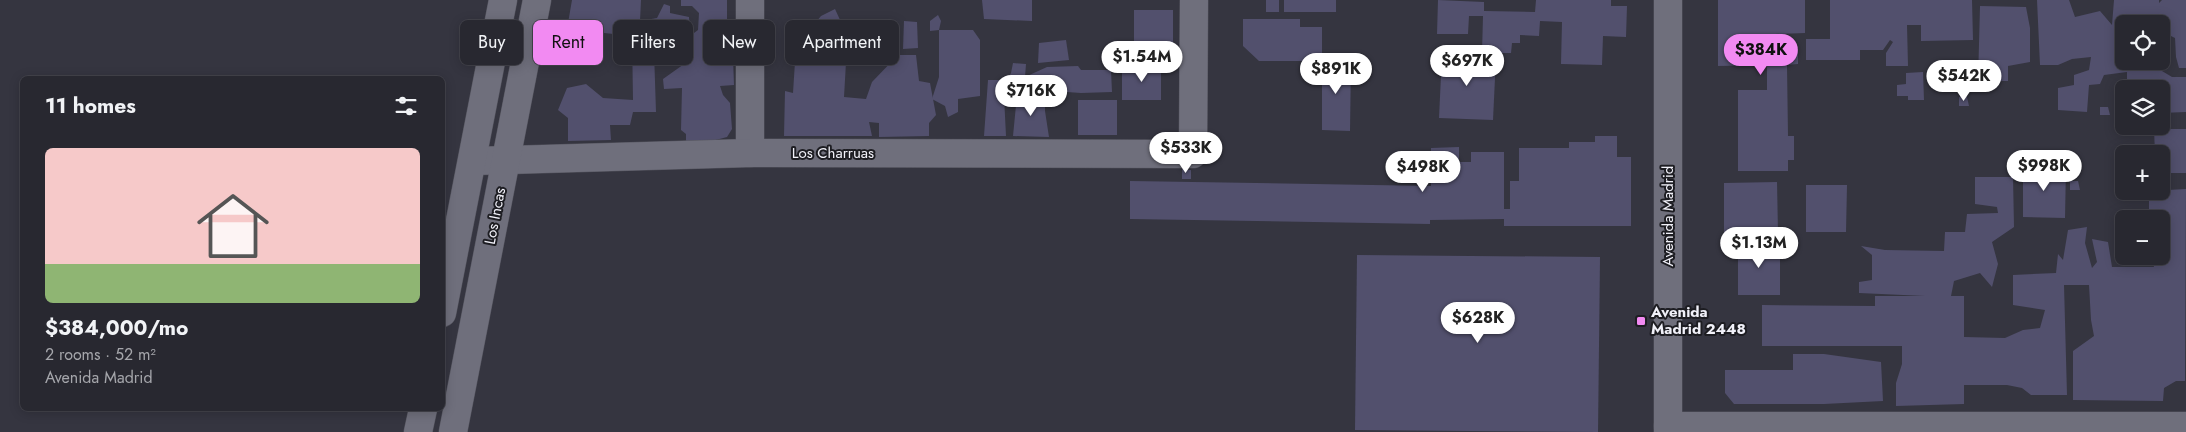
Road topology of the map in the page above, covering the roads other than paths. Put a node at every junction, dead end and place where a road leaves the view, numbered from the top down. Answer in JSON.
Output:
{"nodes":[{"id":1,"x":503,"y":0,"type":"edge"},
{"id":2,"x":537,"y":0,"type":"edge"},
{"id":3,"x":750,"y":0,"type":"edge"},
{"id":4,"x":1194,"y":0,"type":"edge"},
{"id":5,"x":1668,"y":0,"type":"edge"},
{"id":6,"x":750,"y":153,"type":"junction"},
{"id":7,"x":474,"y":161,"type":"junction"},
{"id":8,"x":506,"y":161,"type":"junction"},
{"id":9,"x":445,"y":299,"type":"edge"},
{"id":10,"x":423,"y":411,"type":"edge"},
{"id":11,"x":2186,"y":426,"type":"edge"},
{"id":12,"x":1668,"y":429,"type":"edge"},
{"id":13,"x":418,"y":432,"type":"edge"},
{"id":14,"x":453,"y":432,"type":"edge"}],
"edges":[{"from":1,"to":7,"type":"street"},
{"from":2,"to":8,"type":"street","name":"Los Incas"},
{"from":3,"to":6,"type":"street"},
{"from":4,"to":6,"type":"street","name":"Los Charruas"},
{"from":5,"to":12,"type":"street","name":"Avenida Madrid"},
{"from":6,"to":8,"type":"street","name":"Los Charruas"},
{"from":7,"to":8,"type":"street","name":"Los Charruas"},
{"from":7,"to":9,"type":"street"},
{"from":8,"to":14,"type":"street","name":"Los Incas"},
{"from":10,"to":13,"type":"street"},
{"from":11,"to":12,"type":"street"}]}
